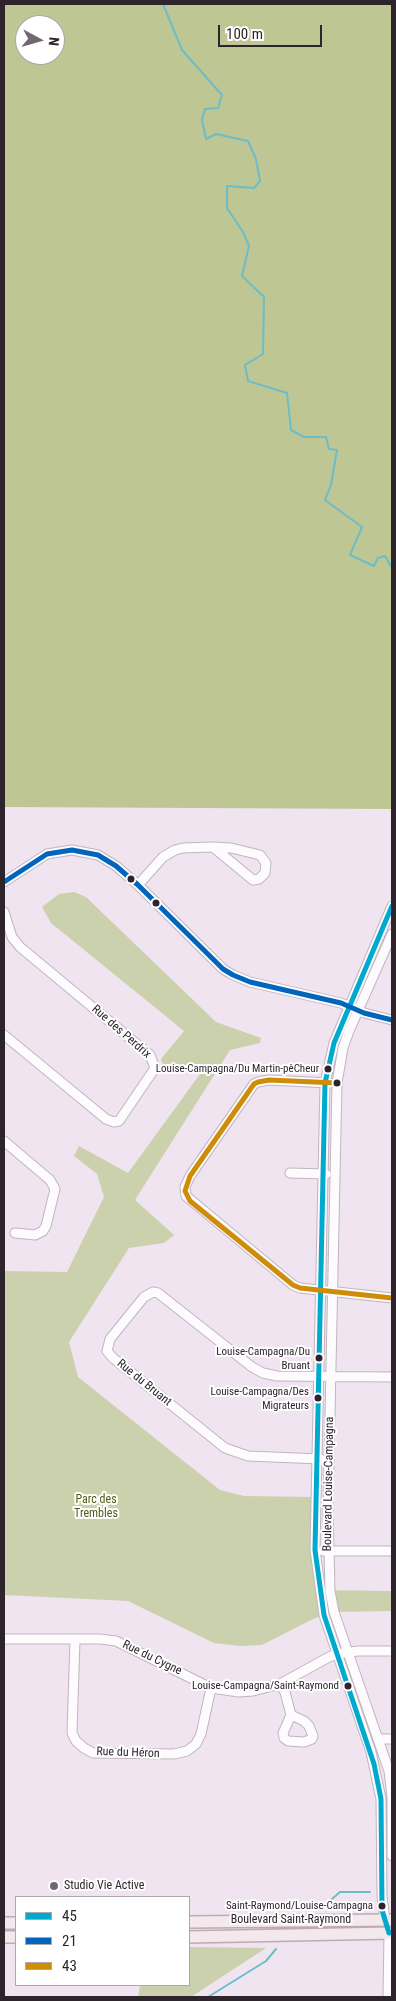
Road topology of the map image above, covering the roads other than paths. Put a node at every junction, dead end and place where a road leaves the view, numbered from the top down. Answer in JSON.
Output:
{"nodes":[{"id":1,"x":213,"y":847,"type":"junction"},
{"id":2,"x":4,"y":882,"type":"edge"},
{"id":3,"x":138,"y":885,"type":"junction"},
{"id":4,"x":392,"y":906,"type":"edge"},
{"id":5,"x":4,"y":912,"type":"edge"},
{"id":6,"x":392,"y":934,"type":"edge"},
{"id":7,"x":348,"y":1007,"type":"junction"},
{"id":8,"x":358,"y":1010,"type":"junction"},
{"id":9,"x":392,"y":1020,"type":"edge"},
{"id":10,"x":4,"y":1035,"type":"edge"},
{"id":11,"x":325,"y":1083,"type":"junction"},
{"id":12,"x":336,"y":1083,"type":"junction"},
{"id":13,"x":4,"y":1141,"type":"edge"},
{"id":14,"x":290,"y":1173,"type":"dead end"},
{"id":15,"x":322,"y":1174,"type":"junction"},
{"id":16,"x":334,"y":1174,"type":"junction"},
{"id":17,"x":15,"y":1234,"type":"dead end"},
{"id":18,"x":321,"y":1290,"type":"junction"},
{"id":19,"x":332,"y":1291,"type":"junction"},
{"id":20,"x":392,"y":1298,"type":"edge"},
{"id":21,"x":318,"y":1376,"type":"junction"},
{"id":22,"x":331,"y":1376,"type":"junction"},
{"id":23,"x":392,"y":1377,"type":"edge"},
{"id":24,"x":317,"y":1458,"type":"junction"},
{"id":25,"x":329,"y":1459,"type":"junction"},
{"id":26,"x":315,"y":1550,"type":"junction"},
{"id":27,"x":328,"y":1551,"type":"junction"},
{"id":28,"x":392,"y":1551,"type":"edge"},
{"id":29,"x":4,"y":1638,"type":"edge"},
{"id":30,"x":75,"y":1640,"type":"junction"},
{"id":31,"x":392,"y":1651,"type":"edge"},
{"id":32,"x":348,"y":1653,"type":"junction"},
{"id":33,"x":336,"y":1654,"type":"junction"},
{"id":34,"x":280,"y":1684,"type":"junction"},
{"id":35,"x":211,"y":1688,"type":"junction"},
{"id":36,"x":291,"y":1715,"type":"dead end"},
{"id":37,"x":378,"y":1739,"type":"junction"},
{"id":38,"x":392,"y":1739,"type":"edge"},
{"id":39,"x":392,"y":1856,"type":"edge"},
{"id":40,"x":190,"y":1922,"type":"edge"},
{"id":41,"x":390,"y":1926,"type":"edge"},
{"id":42,"x":190,"y":1937,"type":"edge"},
{"id":43,"x":388,"y":1997,"type":"edge"}],
"edges":[{"from":1,"to":1,"type":"street"},
{"from":1,"to":3,"type":"street"},
{"from":2,"to":3,"type":"street"},
{"from":3,"to":7,"type":"street"},
{"from":4,"to":7,"type":"street","name":"Boulevard Louise-Campagna"},
{"from":5,"to":10,"type":"street","name":"Rue des Perdrix"},
{"from":6,"to":8,"type":"street","name":"Boulevard Louise-Campagna"},
{"from":7,"to":8,"type":"street"},
{"from":7,"to":11,"type":"street","name":"Boulevard Louise-Campagna"},
{"from":8,"to":9,"type":"street"},
{"from":8,"to":12,"type":"street","name":"Boulevard Louise-Campagna"},
{"from":11,"to":12,"type":"street"},
{"from":11,"to":15,"type":"street","name":"Boulevard Louise-Campagna"},
{"from":11,"to":18,"type":"street"},
{"from":12,"to":16,"type":"street","name":"Boulevard Louise-Campagna"},
{"from":13,"to":17,"type":"street"},
{"from":14,"to":15,"type":"street"},
{"from":15,"to":16,"type":"street"},
{"from":15,"to":18,"type":"street","name":"Boulevard Louise-Campagna"},
{"from":16,"to":19,"type":"street","name":"Boulevard Louise-Campagna"},
{"from":18,"to":19,"type":"street"},
{"from":18,"to":21,"type":"street","name":"Boulevard Louise-Campagna"},
{"from":19,"to":20,"type":"street"},
{"from":19,"to":22,"type":"street","name":"Boulevard Louise-Campagna"},
{"from":21,"to":22,"type":"street"},
{"from":21,"to":24,"type":"street","name":"Boulevard Louise-Campagna"},
{"from":21,"to":24,"type":"street","name":"Rue du Bruant"},
{"from":22,"to":23,"type":"street"},
{"from":22,"to":25,"type":"street","name":"Boulevard Louise-Campagna"},
{"from":24,"to":25,"type":"street"},
{"from":24,"to":26,"type":"street","name":"Boulevard Louise-Campagna"},
{"from":25,"to":27,"type":"street","name":"Boulevard Louise-Campagna"},
{"from":26,"to":27,"type":"street"},
{"from":26,"to":33,"type":"street","name":"Boulevard Louise-Campagna"},
{"from":27,"to":28,"type":"street"},
{"from":27,"to":32,"type":"street","name":"Boulevard Louise-Campagna"},
{"from":29,"to":30,"type":"street","name":"Rue du Cygne"},
{"from":30,"to":35,"type":"street","name":"Rue du Cygne"},
{"from":30,"to":35,"type":"street","name":"Rue du Héron"},
{"from":31,"to":32,"type":"street","name":"Rue du Cygne"},
{"from":32,"to":33,"type":"street","name":"Rue du Cygne"},
{"from":32,"to":37,"type":"street","name":"Boulevard Louise-Campagna"},
{"from":33,"to":34,"type":"street","name":"Rue du Cygne"},
{"from":33,"to":41,"type":"street","name":"Boulevard Louise-Campagna"},
{"from":34,"to":35,"type":"street","name":"Rue du Cygne"},
{"from":34,"to":36,"type":"street"},
{"from":37,"to":38,"type":"street"},
{"from":37,"to":39,"type":"street","name":"Boulevard Louise-Campagna"},
{"from":40,"to":41,"type":"main road","name":"Boulevard Saint-Raymond"},
{"from":41,"to":42,"type":"main road","name":"Boulevard Saint-Raymond"},
{"from":41,"to":43,"type":"street","name":"Boulevard Louise-Campagna"}]}
